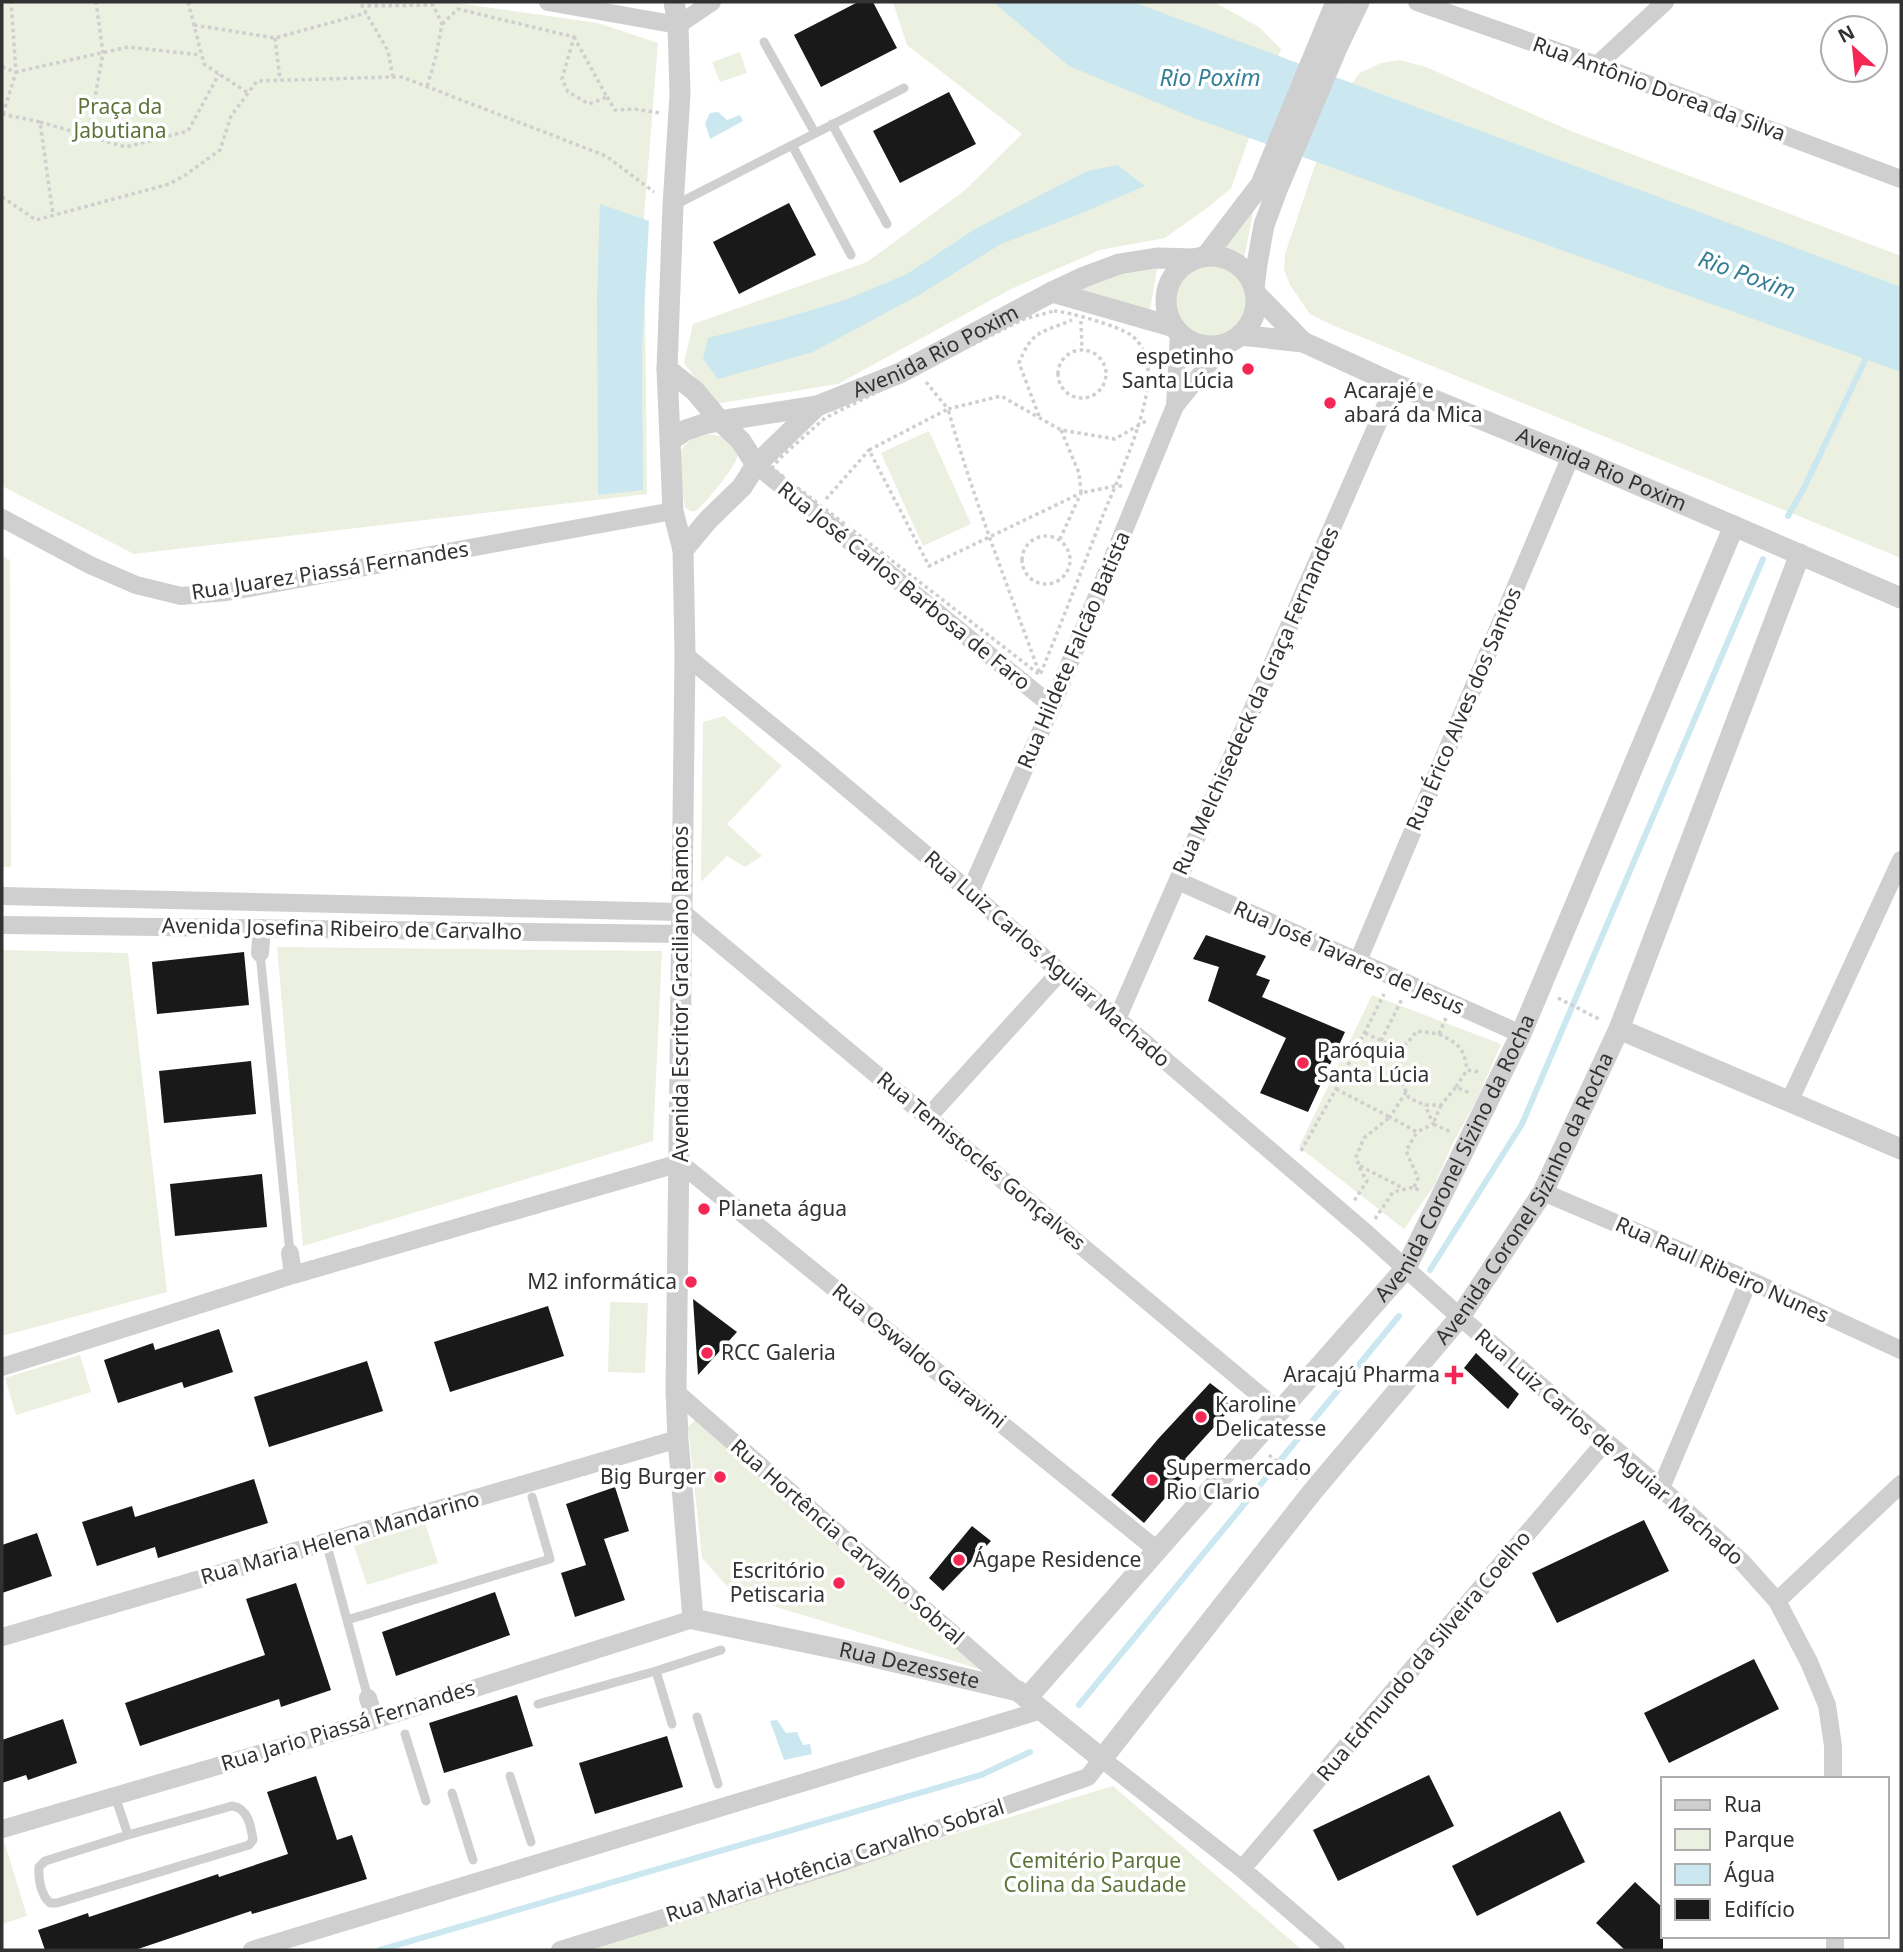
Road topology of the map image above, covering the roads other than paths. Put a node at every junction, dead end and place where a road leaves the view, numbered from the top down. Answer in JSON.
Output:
{"nodes":[{"id":1,"x":548,"y":2,"type":"edge"},
{"id":2,"x":674,"y":2,"type":"edge"},
{"id":3,"x":712,"y":2,"type":"edge"},
{"id":4,"x":1336,"y":2,"type":"edge"},
{"id":5,"x":1359,"y":2,"type":"edge"},
{"id":6,"x":1417,"y":2,"type":"edge"},
{"id":7,"x":1665,"y":2,"type":"edge"},
{"id":8,"x":678,"y":25,"type":"junction"},
{"id":9,"x":764,"y":42,"type":"dead end"},
{"id":10,"x":1329,"y":43,"type":"junction"},
{"id":11,"x":1597,"y":65,"type":"junction"},
{"id":12,"x":904,"y":88,"type":"dead end"},
{"id":13,"x":832,"y":124,"type":"junction"},
{"id":14,"x":815,"y":134,"type":"junction"},
{"id":15,"x":792,"y":145,"type":"junction"},
{"id":16,"x":1901,"y":179,"type":"edge"},
{"id":17,"x":1269,"y":187,"type":"junction"},
{"id":18,"x":673,"y":206,"type":"junction"},
{"id":19,"x":887,"y":224,"type":"dead end"},
{"id":20,"x":851,"y":255,"type":"dead end"},
{"id":21,"x":1201,"y":258,"type":"junction"},
{"id":22,"x":1255,"y":291,"type":"junction"},
{"id":23,"x":1052,"y":292,"type":"junction"},
{"id":24,"x":1176,"y":329,"type":"junction"},
{"id":25,"x":1233,"y":339,"type":"junction"},
{"id":26,"x":1303,"y":342,"type":"junction"},
{"id":27,"x":667,"y":369,"type":"junction"},
{"id":28,"x":1395,"y":384,"type":"junction"},
{"id":29,"x":817,"y":406,"type":"junction"},
{"id":30,"x":1175,"y":406,"type":"junction"},
{"id":31,"x":720,"y":421,"type":"junction"},
{"id":32,"x":671,"y":440,"type":"junction"},
{"id":33,"x":1571,"y":456,"type":"junction"},
{"id":34,"x":756,"y":465,"type":"junction"},
{"id":35,"x":673,"y":511,"type":"junction"},
{"id":36,"x":2,"y":518,"type":"edge"},
{"id":37,"x":708,"y":520,"type":"junction"},
{"id":38,"x":1734,"y":526,"type":"junction"},
{"id":39,"x":682,"y":550,"type":"junction"},
{"id":40,"x":1800,"y":554,"type":"junction"},
{"id":41,"x":1901,"y":598,"type":"edge"},
{"id":42,"x":685,"y":655,"type":"junction"},
{"id":43,"x":1052,"y":706,"type":"junction"},
{"id":44,"x":1901,"y":860,"type":"edge"},
{"id":45,"x":1178,"y":881,"type":"junction"},
{"id":46,"x":970,"y":892,"type":"junction"},
{"id":47,"x":2,"y":896,"type":"edge"},
{"id":48,"x":682,"y":912,"type":"junction"},
{"id":49,"x":2,"y":925,"type":"edge"},
{"id":50,"x":262,"y":928,"type":"junction"},
{"id":51,"x":682,"y":934,"type":"junction"},
{"id":52,"x":260,"y":953,"type":"joint"},
{"id":53,"x":1358,"y":961,"type":"junction"},
{"id":54,"x":1060,"y":972,"type":"junction"},
{"id":55,"x":1117,"y":1019,"type":"junction"},
{"id":56,"x":1619,"y":1029,"type":"junction"},
{"id":57,"x":1521,"y":1034,"type":"junction"},
{"id":58,"x":1790,"y":1100,"type":"junction"},
{"id":59,"x":929,"y":1117,"type":"junction"},
{"id":60,"x":1901,"y":1149,"type":"edge"},
{"id":61,"x":680,"y":1163,"type":"junction"},
{"id":62,"x":1543,"y":1192,"type":"junction"},
{"id":63,"x":290,"y":1252,"type":"joint"},
{"id":64,"x":1406,"y":1268,"type":"junction"},
{"id":65,"x":293,"y":1275,"type":"junction"},
{"id":66,"x":1749,"y":1280,"type":"junction"},
{"id":67,"x":1460,"y":1317,"type":"junction"},
{"id":68,"x":1901,"y":1350,"type":"edge"},
{"id":69,"x":2,"y":1367,"type":"edge"},
{"id":70,"x":676,"y":1392,"type":"junction"},
{"id":71,"x":1280,"y":1412,"type":"junction"},
{"id":72,"x":678,"y":1439,"type":"junction"},
{"id":73,"x":1605,"y":1443,"type":"junction"},
{"id":74,"x":1901,"y":1484,"type":"edge"},
{"id":75,"x":1661,"y":1488,"type":"junction"},
{"id":76,"x":530,"y":1490,"type":"junction"},
{"id":77,"x":328,"y":1547,"type":"junction"},
{"id":78,"x":1157,"y":1550,"type":"junction"},
{"id":79,"x":1777,"y":1601,"type":"junction"},
{"id":80,"x":693,"y":1619,"type":"junction"},
{"id":81,"x":347,"y":1620,"type":"junction"},
{"id":82,"x":2,"y":1637,"type":"edge"},
{"id":83,"x":721,"y":1650,"type":"dead end"},
{"id":84,"x":656,"y":1671,"type":"junction"},
{"id":85,"x":368,"y":1698,"type":"joint"},
{"id":86,"x":1029,"y":1700,"type":"junction"},
{"id":87,"x":538,"y":1704,"type":"dead end"},
{"id":88,"x":697,"y":1717,"type":"dead end"},
{"id":89,"x":374,"y":1720,"type":"junction"},
{"id":90,"x":672,"y":1724,"type":"dead end"},
{"id":91,"x":405,"y":1734,"type":"dead end"},
{"id":92,"x":1102,"y":1759,"type":"junction"},
{"id":93,"x":510,"y":1776,"type":"dead end"},
{"id":94,"x":1833,"y":1777,"type":"edge"},
{"id":95,"x":718,"y":1784,"type":"dead end"},
{"id":96,"x":452,"y":1793,"type":"dead end"},
{"id":97,"x":115,"y":1796,"type":"junction"},
{"id":98,"x":426,"y":1801,"type":"dead end"},
{"id":99,"x":2,"y":1829,"type":"edge"},
{"id":100,"x":128,"y":1835,"type":"junction"},
{"id":101,"x":531,"y":1842,"type":"dead end"},
{"id":102,"x":473,"y":1860,"type":"dead end"},
{"id":103,"x":1242,"y":1869,"type":"junction"},
{"id":104,"x":252,"y":1950,"type":"edge"},
{"id":105,"x":560,"y":1950,"type":"edge"},
{"id":106,"x":1336,"y":1950,"type":"edge"}],
"edges":[{"from":1,"to":8,"type":"street"},
{"from":2,"to":8,"type":"street","name":"Avenida Escritor Graciliano Ramos"},
{"from":3,"to":8,"type":"street"},
{"from":4,"to":10,"type":"street"},
{"from":5,"to":10,"type":"street"},
{"from":6,"to":11,"type":"street","name":"Rua Antônio Dorea da Silva"},
{"from":7,"to":11,"type":"street"},
{"from":8,"to":18,"type":"street","name":"Avenida Escritor Graciliano Ramos"},
{"from":9,"to":14,"type":"lane"},
{"from":10,"to":17,"type":"street"},
{"from":11,"to":16,"type":"street","name":"Rua Antônio Dorea da Silva"},
{"from":12,"to":13,"type":"lane"},
{"from":13,"to":14,"type":"lane"},
{"from":13,"to":19,"type":"lane"},
{"from":14,"to":15,"type":"lane"},
{"from":15,"to":18,"type":"lane"},
{"from":15,"to":20,"type":"lane"},
{"from":17,"to":21,"type":"street"},
{"from":17,"to":22,"type":"street"},
{"from":18,"to":27,"type":"street","name":"Avenida Escritor Graciliano Ramos"},
{"from":21,"to":22,"type":"street"},
{"from":21,"to":23,"type":"street","name":"Avenida Rio Poxim"},
{"from":21,"to":24,"type":"street"},
{"from":22,"to":25,"type":"street"},
{"from":22,"to":26,"type":"street","name":"Avenida Rio Poxim"},
{"from":23,"to":24,"type":"street"},
{"from":23,"to":29,"type":"street","name":"Avenida Rio Poxim"},
{"from":24,"to":25,"type":"street"},
{"from":24,"to":30,"type":"street","name":"Rua Hildete Falcão Batista"},
{"from":25,"to":26,"type":"street","name":"Avenida Rio Poxim"},
{"from":25,"to":30,"type":"street","name":"Rua Hildete Falcão Batista"},
{"from":26,"to":28,"type":"street","name":"Avenida Rio Poxim"},
{"from":27,"to":31,"type":"street"},
{"from":27,"to":32,"type":"street","name":"Avenida Escritor Graciliano Ramos"},
{"from":28,"to":33,"type":"street","name":"Avenida Rio Poxim"},
{"from":28,"to":45,"type":"street","name":"Rua Melchisedeck da Graça Fernandes"},
{"from":29,"to":31,"type":"street","name":"Avenida Rio Poxim"},
{"from":29,"to":34,"type":"street","name":"Avenida Rio Poxim"},
{"from":30,"to":43,"type":"street","name":"Rua Hildete Falcão Batista"},
{"from":31,"to":32,"type":"street","name":"Avenida Rio Poxim"},
{"from":31,"to":34,"type":"street"},
{"from":32,"to":35,"type":"street","name":"Avenida Escritor Graciliano Ramos"},
{"from":33,"to":38,"type":"street","name":"Avenida Rio Poxim"},
{"from":33,"to":53,"type":"street","name":"Rua Érico Alves dos Santos"},
{"from":34,"to":37,"type":"street","name":"Avenida Rio Poxim"},
{"from":34,"to":43,"type":"street","name":"Rua José Carlos Barbosa de Faro"},
{"from":35,"to":36,"type":"street","name":"Rua Juarez Piassá Fernandes"},
{"from":35,"to":37,"type":"street"},
{"from":35,"to":39,"type":"street","name":"Avenida Escritor Graciliano Ramos"},
{"from":37,"to":39,"type":"street","name":"Avenida Rio Poxim"},
{"from":38,"to":40,"type":"street","name":"Avenida Rio Poxim"},
{"from":38,"to":57,"type":"street","name":"Avenida Coronel Sizino da Rocha"},
{"from":39,"to":42,"type":"street","name":"Avenida Escritor Graciliano Ramos"},
{"from":40,"to":41,"type":"street","name":"Avenida Rio Poxim"},
{"from":40,"to":56,"type":"street","name":"Avenida Coronel Sizinho da Rocha"},
{"from":42,"to":46,"type":"street","name":"Rua Luiz Carlos Aguiar Machado"},
{"from":42,"to":48,"type":"street","name":"Avenida Escritor Graciliano Ramos"},
{"from":43,"to":46,"type":"street","name":"Rua Hildete Falcão Batista"},
{"from":44,"to":58,"type":"street"},
{"from":45,"to":53,"type":"street","name":"Rua José Tavares de Jesus"},
{"from":45,"to":55,"type":"street","name":"Rua Melchisedeck da Graça Fernandes"},
{"from":46,"to":54,"type":"street","name":"Rua Luiz Carlos Aguiar Machado"},
{"from":47,"to":48,"type":"street","name":"Avenida Josefina Ribeiro de Carvalho"},
{"from":48,"to":51,"type":"street","name":"Avenida Escritor Graciliano Ramos"},
{"from":48,"to":59,"type":"street","name":"Rua Temistoclés Gonçalves"},
{"from":49,"to":50,"type":"street","name":"Avenida Josefina Ribeiro de Carvalho"},
{"from":50,"to":51,"type":"street","name":"Avenida Josefina Ribeiro de Carvalho"},
{"from":50,"to":52,"type":"street"},
{"from":51,"to":61,"type":"street","name":"Avenida Escritor Graciliano Ramos"},
{"from":52,"to":63,"type":"lane"},
{"from":53,"to":57,"type":"street","name":"Rua José Tavares de Jesus"},
{"from":54,"to":55,"type":"street","name":"Rua Luiz Carlos Aguiar Machado"},
{"from":54,"to":59,"type":"street"},
{"from":55,"to":64,"type":"street","name":"Rua Luiz Carlos Aguiar Machado"},
{"from":56,"to":58,"type":"street"},
{"from":56,"to":62,"type":"street","name":"Avenida Coronel Sizinho da Rocha"},
{"from":57,"to":64,"type":"street","name":"Avenida Coronel Sizino da Rocha"},
{"from":58,"to":60,"type":"street"},
{"from":59,"to":71,"type":"street","name":"Rua Temistoclés Gonçalves"},
{"from":61,"to":65,"type":"street"},
{"from":61,"to":70,"type":"street","name":"Avenida Escritor Graciliano Ramos"},
{"from":61,"to":78,"type":"street","name":"Rua Oswaldo Garavini"},
{"from":62,"to":66,"type":"street","name":"Rua Raul Ribeiro Nunes"},
{"from":62,"to":67,"type":"street","name":"Avenida Coronel Sizinho da Rocha"},
{"from":63,"to":65,"type":"street"},
{"from":64,"to":67,"type":"street","name":"Rua Luiz Carlos de Aguiar Machado"},
{"from":64,"to":71,"type":"street","name":"Avenida Coronel Sizino da Rocha"},
{"from":65,"to":69,"type":"street"},
{"from":66,"to":68,"type":"street","name":"Rua Raul Ribeiro Nunes"},
{"from":66,"to":75,"type":"street"},
{"from":67,"to":73,"type":"street","name":"Rua Luiz Carlos de Aguiar Machado"},
{"from":67,"to":92,"type":"street","name":"Avenida Coronel Sizinho da Rocha"},
{"from":70,"to":72,"type":"street","name":"Avenida Escritor Graciliano Ramos"},
{"from":70,"to":86,"type":"street","name":"Rua Hortência Carvalho Sobral"},
{"from":71,"to":78,"type":"street","name":"Avenida Coronel Sizino da Rocha"},
{"from":72,"to":76,"type":"street","name":"Rua Maria Helena Mandarino"},
{"from":72,"to":80,"type":"street","name":"Avenida Escritor Graciliano Ramos"},
{"from":73,"to":75,"type":"street","name":"Rua Luiz Carlos de Aguiar Machado"},
{"from":73,"to":103,"type":"street","name":"Rua Edmundo da Silveira Coelho"},
{"from":74,"to":79,"type":"street"},
{"from":75,"to":79,"type":"street","name":"Rua Luiz Carlos de Aguiar Machado"},
{"from":76,"to":77,"type":"street","name":"Rua Maria Helena Mandarino"},
{"from":76,"to":81,"type":"lane"},
{"from":77,"to":81,"type":"lane"},
{"from":77,"to":82,"type":"street","name":"Rua Maria Helena Mandarino"},
{"from":78,"to":86,"type":"street","name":"Avenida Coronel Sizino da Rocha"},
{"from":79,"to":94,"type":"street"},
{"from":80,"to":86,"type":"street","name":"Rua Dezessete"},
{"from":80,"to":89,"type":"street","name":"Rua Jario Piassá Fernandes"},
{"from":81,"to":85,"type":"lane"},
{"from":83,"to":84,"type":"lane"},
{"from":84,"to":87,"type":"lane"},
{"from":84,"to":90,"type":"lane"},
{"from":85,"to":89,"type":"street"},
{"from":86,"to":92,"type":"street","name":"Rua Dezessete"},
{"from":86,"to":104,"type":"street"},
{"from":88,"to":95,"type":"lane"},
{"from":89,"to":97,"type":"street","name":"Rua Jario Piassá Fernandes"},
{"from":91,"to":98,"type":"lane"},
{"from":92,"to":103,"type":"street"},
{"from":92,"to":105,"type":"street","name":"Rua Maria Hotência Carvalho Sobral"},
{"from":93,"to":101,"type":"lane"},
{"from":96,"to":102,"type":"lane"},
{"from":97,"to":99,"type":"street","name":"Rua Jario Piassá Fernandes"},
{"from":97,"to":100,"type":"lane"},
{"from":100,"to":100,"type":"lane"},
{"from":103,"to":106,"type":"street"}]}
